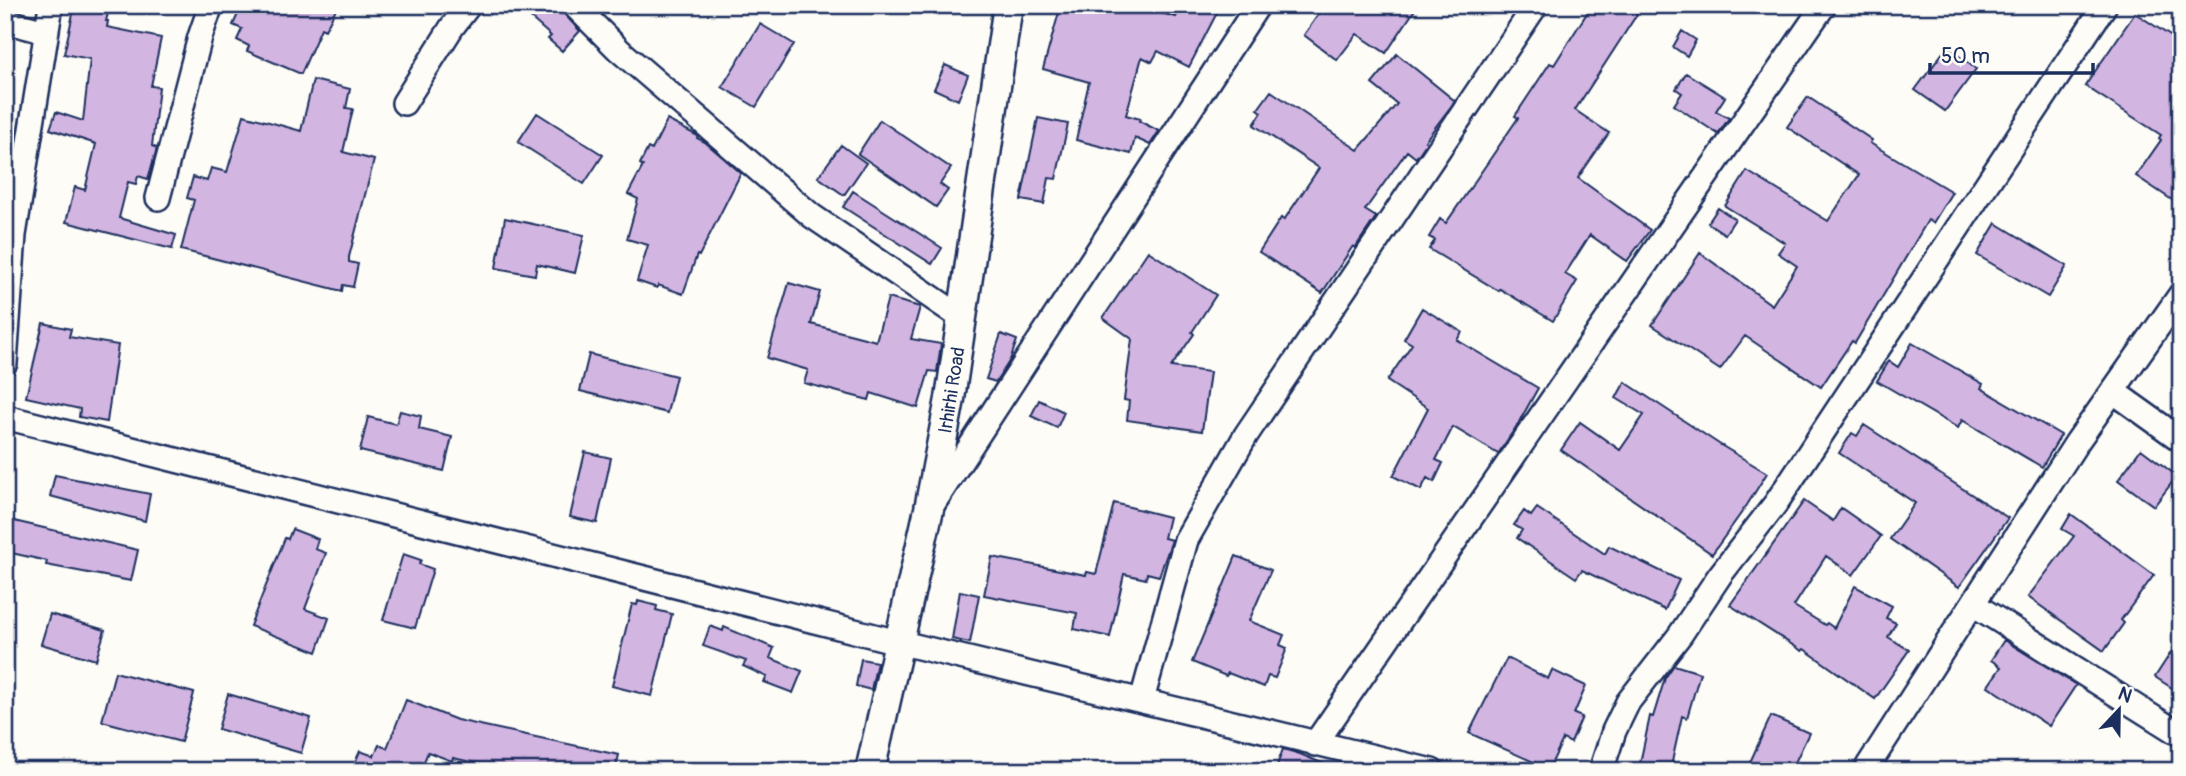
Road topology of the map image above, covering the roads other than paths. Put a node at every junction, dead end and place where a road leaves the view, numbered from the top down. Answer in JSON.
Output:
{"nodes":[{"id":1,"x":51,"y":5,"type":"edge"},
{"id":2,"x":211,"y":5,"type":"edge"},
{"id":3,"x":469,"y":5,"type":"edge"},
{"id":4,"x":574,"y":5,"type":"edge"},
{"id":5,"x":1008,"y":5,"type":"edge"},
{"id":6,"x":1258,"y":5,"type":"edge"},
{"id":7,"x":1536,"y":5,"type":"edge"},
{"id":8,"x":1824,"y":5,"type":"edge"},
{"id":9,"x":2105,"y":5,"type":"edge"},
{"id":10,"x":5,"y":21,"type":"edge"},
{"id":11,"x":46,"y":33,"type":"junction"},
{"id":12,"x":404,"y":103,"type":"dead end"},
{"id":13,"x":158,"y":198,"type":"dead end"},
{"id":14,"x":2181,"y":294,"type":"edge"},
{"id":15,"x":962,"y":318,"type":"junction"},
{"id":16,"x":5,"y":363,"type":"edge"},
{"id":17,"x":2113,"y":392,"type":"junction"},
{"id":18,"x":5,"y":417,"type":"edge"},
{"id":19,"x":2181,"y":440,"type":"edge"},
{"id":20,"x":929,"y":509,"type":"junction"},
{"id":21,"x":1973,"y":604,"type":"junction"},
{"id":22,"x":898,"y":642,"type":"junction"},
{"id":23,"x":1142,"y":700,"type":"junction"},
{"id":24,"x":2181,"y":735,"type":"edge"},
{"id":25,"x":1315,"y":744,"type":"junction"},
{"id":26,"x":870,"y":771,"type":"edge"},
{"id":27,"x":1432,"y":771,"type":"edge"},
{"id":28,"x":1601,"y":771,"type":"edge"},
{"id":29,"x":1868,"y":771,"type":"edge"}],
"edges":[{"from":1,"to":11,"type":"street"},
{"from":2,"to":13,"type":"street"},
{"from":3,"to":12,"type":"street"},
{"from":4,"to":15,"type":"street"},
{"from":5,"to":15,"type":"street","name":"Irhirhi Road"},
{"from":6,"to":20,"type":"street"},
{"from":7,"to":23,"type":"street"},
{"from":8,"to":25,"type":"street"},
{"from":9,"to":28,"type":"street"},
{"from":10,"to":11,"type":"street"},
{"from":11,"to":16,"type":"street"},
{"from":14,"to":17,"type":"street"},
{"from":15,"to":20,"type":"street","name":"Irhirhi Road"},
{"from":17,"to":19,"type":"street"},
{"from":17,"to":21,"type":"street"},
{"from":18,"to":22,"type":"street"},
{"from":20,"to":22,"type":"street","name":"Irhirhi Road"},
{"from":21,"to":24,"type":"street"},
{"from":21,"to":29,"type":"street"},
{"from":22,"to":23,"type":"street"},
{"from":22,"to":26,"type":"street","name":"Irhirhi Road"},
{"from":23,"to":25,"type":"street"},
{"from":25,"to":27,"type":"street"}]}
